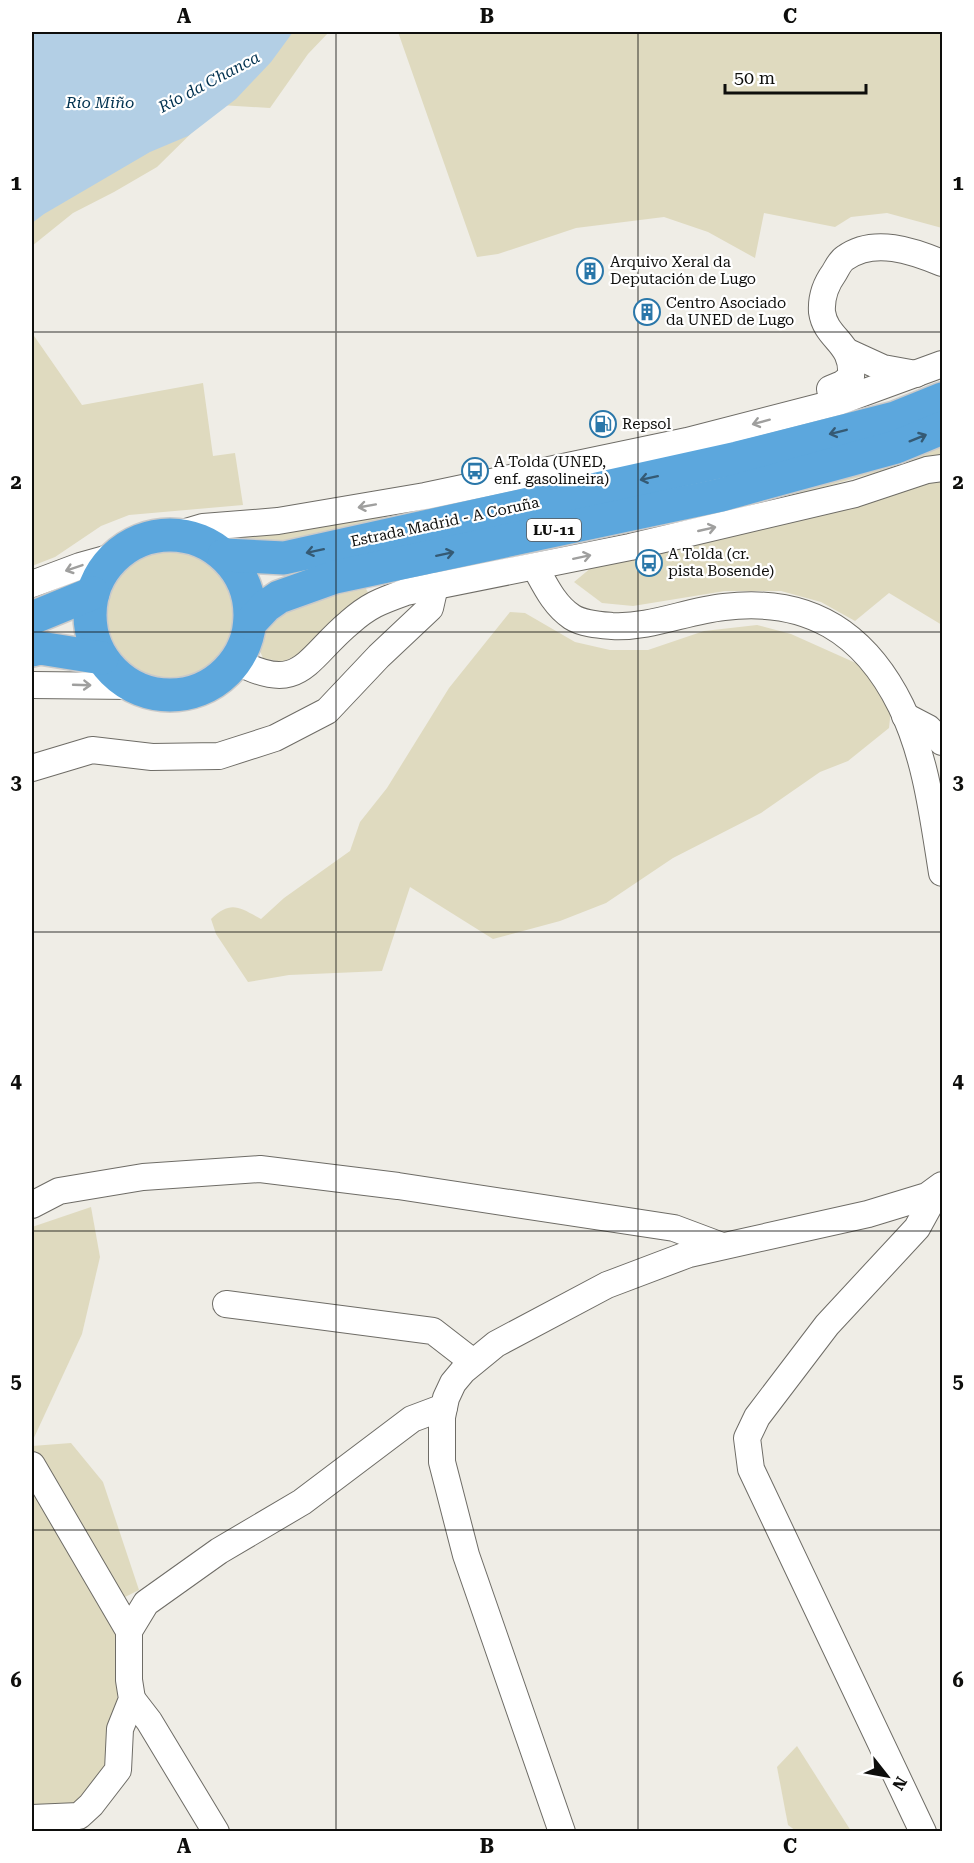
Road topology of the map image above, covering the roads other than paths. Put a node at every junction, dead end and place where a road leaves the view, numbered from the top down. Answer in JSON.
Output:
{"nodes":[{"id":1,"x":942,"y":262,"type":"edge"},
{"id":2,"x":848,"y":352,"type":"junction"},
{"id":3,"x":942,"y":364,"type":"edge"},
{"id":4,"x":916,"y":374,"type":"junction"},
{"id":5,"x":942,"y":399,"type":"edge"},
{"id":6,"x":838,"y":402,"type":"junction"},
{"id":7,"x":942,"y":428,"type":"edge"},
{"id":8,"x":931,"y":471,"type":"edge"},
{"id":9,"x":942,"y":483,"type":"edge"},
{"id":10,"x":176,"y":535,"type":"junction"},
{"id":11,"x":224,"y":555,"type":"junction"},
{"id":12,"x":116,"y":556,"type":"junction"},
{"id":13,"x":535,"y":567,"type":"junction"},
{"id":14,"x":32,"y":584,"type":"edge"},
{"id":15,"x":435,"y":586,"type":"junction"},
{"id":16,"x":93,"y":593,"type":"junction"},
{"id":17,"x":32,"y":618,"type":"edge"},
{"id":18,"x":250,"y":623,"type":"junction"},
{"id":19,"x":32,"y":650,"type":"edge"},
{"id":20,"x":102,"y":658,"type":"junction"},
{"id":21,"x":236,"y":661,"type":"junction"},
{"id":22,"x":32,"y":685,"type":"edge"},
{"id":23,"x":132,"y":686,"type":"junction"},
{"id":24,"x":905,"y":716,"type":"junction"},
{"id":25,"x":942,"y":742,"type":"edge"},
{"id":26,"x":32,"y":768,"type":"edge"},
{"id":27,"x":942,"y":873,"type":"edge"},
{"id":28,"x":940,"y":1186,"type":"edge"},
{"id":29,"x":32,"y":1205,"type":"edge"},
{"id":30,"x":722,"y":1246,"type":"junction"},
{"id":31,"x":226,"y":1304,"type":"dead end"},
{"id":32,"x":473,"y":1362,"type":"junction"},
{"id":33,"x":444,"y":1407,"type":"junction"},
{"id":34,"x":32,"y":1465,"type":"edge"},
{"id":35,"x":129,"y":1632,"type":"junction"},
{"id":36,"x":132,"y":1700,"type":"junction"},
{"id":37,"x":32,"y":1818,"type":"edge"},
{"id":38,"x":216,"y":1832,"type":"edge"},
{"id":39,"x":562,"y":1832,"type":"edge"},
{"id":40,"x":923,"y":1832,"type":"edge"}],
"edges":[{"from":1,"to":2,"type":"street"},
{"from":2,"to":4,"type":"street"},
{"from":2,"to":6,"type":"street"},
{"from":3,"to":4,"type":"street"},
{"from":4,"to":6,"type":"street"},
{"from":5,"to":11,"type":"highway","name":"Estrada Madrid - A Coruña","number":"LU-11","one_way":true},
{"from":6,"to":10,"type":"street","one_way":true},
{"from":18,"to":7,"type":"highway","name":"Estrada Madrid - A Coruña","number":"LU-11","one_way":true},
{"from":8,"to":9,"type":"street"},
{"from":13,"to":8,"type":"street","one_way":true},
{"from":10,"to":11,"type":"highway","name":"Estrada Madrid - A Coruña","number":"LU-11"},
{"from":10,"to":12,"type":"highway","name":"Estrada Madrid - A Coruña","number":"LU-11"},
{"from":11,"to":18,"type":"highway","name":"Estrada Madrid - A Coruña","number":"LU-11"},
{"from":12,"to":14,"type":"street","one_way":true},
{"from":12,"to":16,"type":"highway","name":"Estrada Madrid - A Coruña","number":"LU-11"},
{"from":13,"to":15,"type":"street"},
{"from":13,"to":24,"type":"street"},
{"from":15,"to":21,"type":"street"},
{"from":15,"to":26,"type":"street"},
{"from":16,"to":17,"type":"highway"},
{"from":16,"to":20,"type":"highway","name":"Estrada Madrid - A Coruña","number":"LU-11"},
{"from":18,"to":21,"type":"highway","name":"Estrada Madrid - A Coruña","number":"LU-11"},
{"from":19,"to":20,"type":"highway"},
{"from":20,"to":23,"type":"highway","name":"Estrada Madrid - A Coruña","number":"LU-11"},
{"from":21,"to":23,"type":"highway","name":"Estrada Madrid - A Coruña","number":"LU-11"},
{"from":22,"to":23,"type":"street","one_way":true},
{"from":24,"to":25,"type":"street"},
{"from":24,"to":27,"type":"street"},
{"from":28,"to":30,"type":"street"},
{"from":28,"to":40,"type":"street"},
{"from":29,"to":30,"type":"street"},
{"from":30,"to":32,"type":"street"},
{"from":31,"to":32,"type":"street"},
{"from":32,"to":33,"type":"street"},
{"from":33,"to":35,"type":"street"},
{"from":33,"to":39,"type":"street"},
{"from":34,"to":35,"type":"street"},
{"from":35,"to":36,"type":"street"},
{"from":36,"to":37,"type":"street"},
{"from":36,"to":38,"type":"street"}]}
